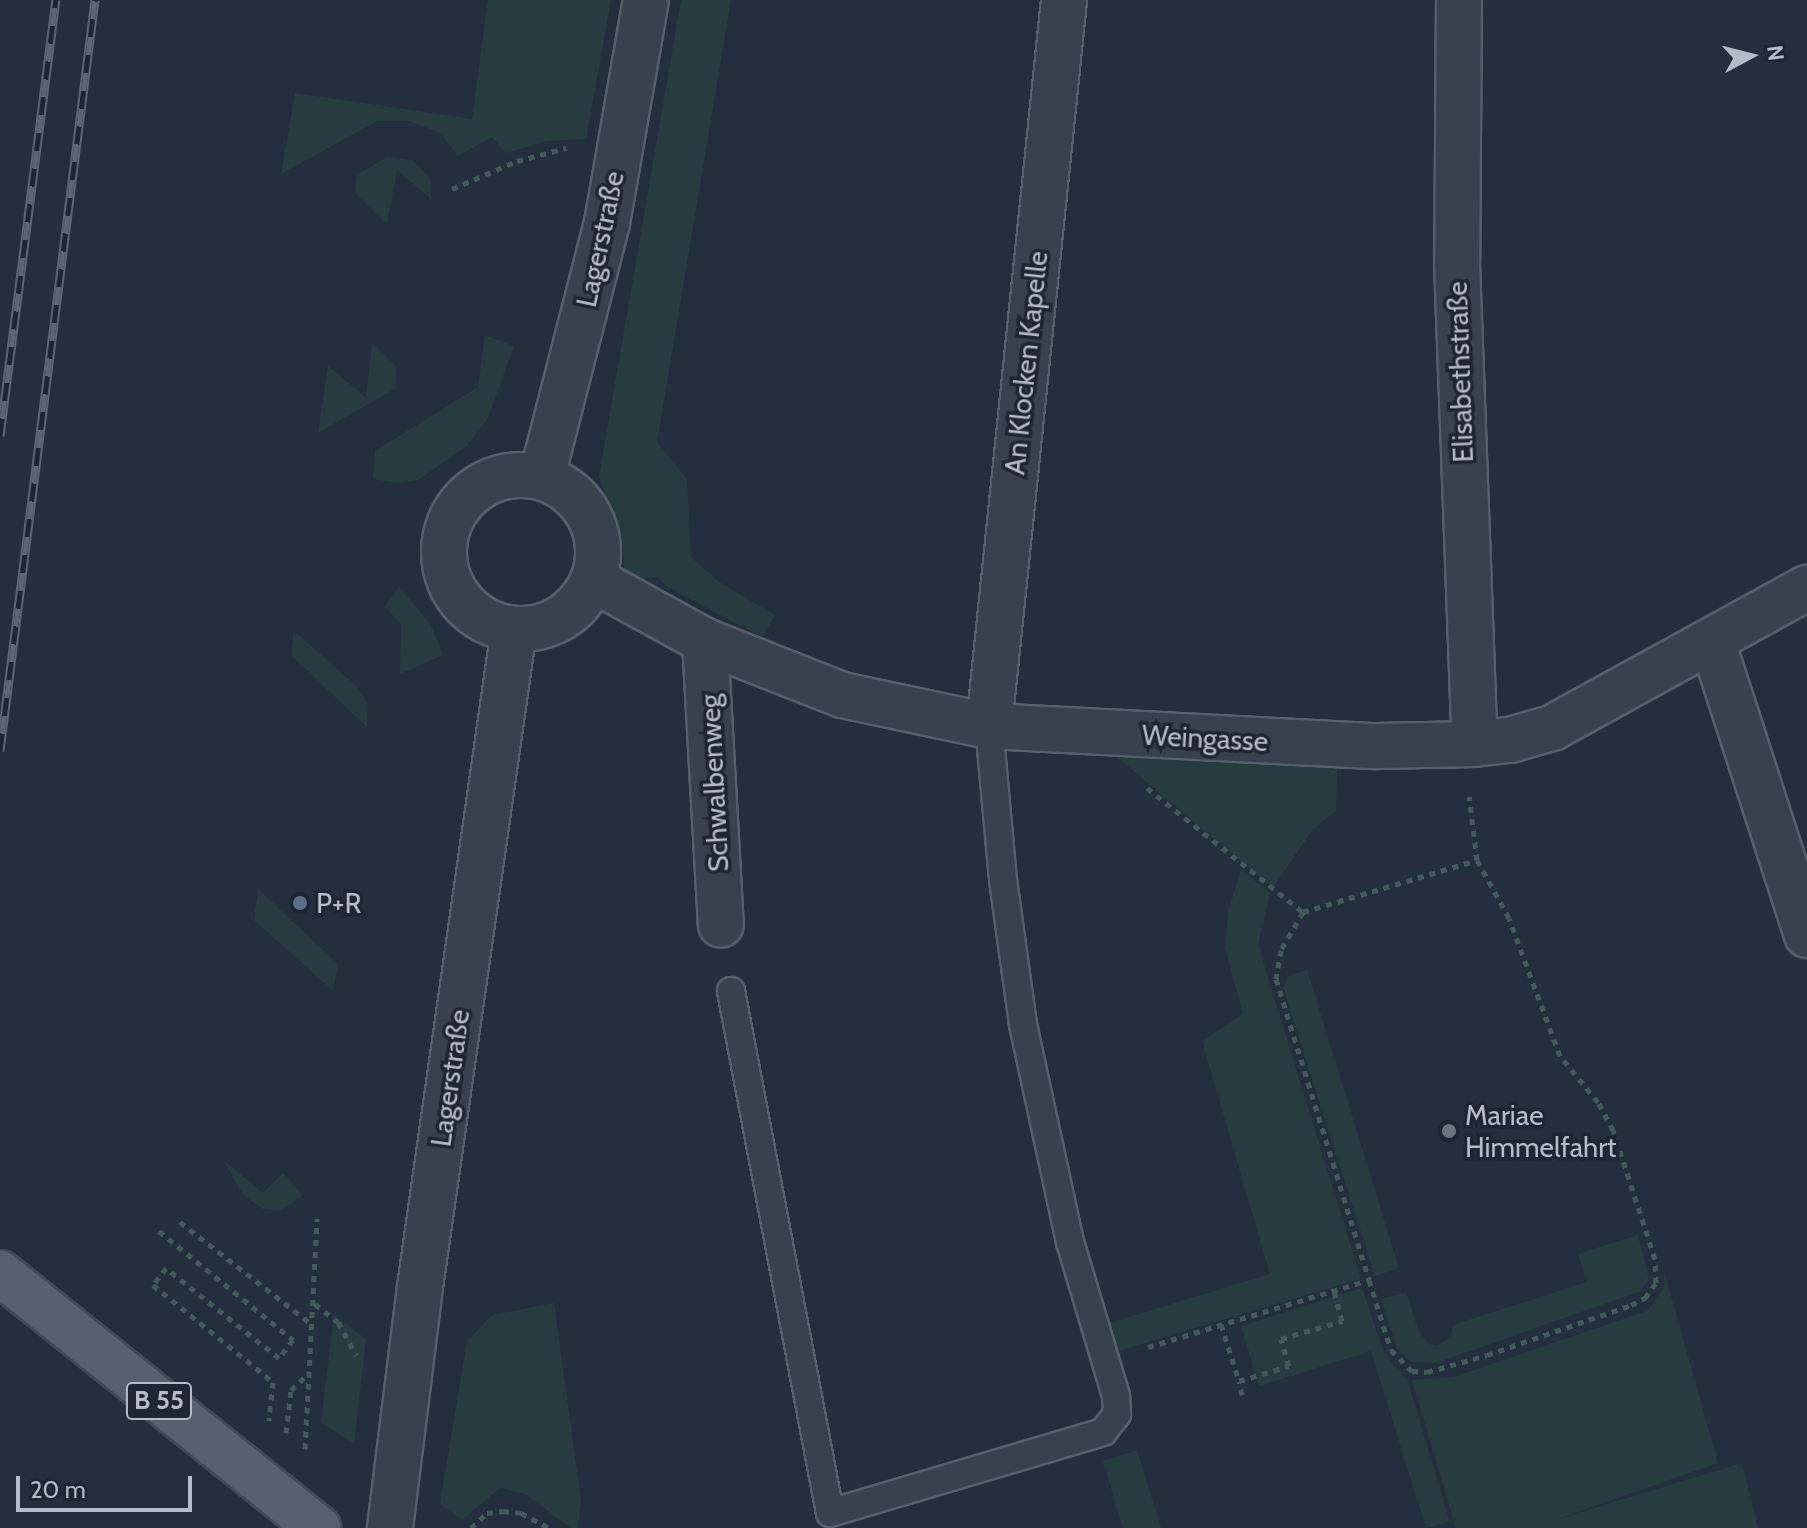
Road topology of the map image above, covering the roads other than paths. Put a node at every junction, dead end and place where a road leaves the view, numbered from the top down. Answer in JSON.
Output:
{"nodes":[{"id":1,"x":646,"y":0,"type":"edge"},
{"id":2,"x":1064,"y":0,"type":"edge"},
{"id":3,"x":1459,"y":0,"type":"edge"},
{"id":4,"x":542,"y":476,"type":"junction"},
{"id":5,"x":594,"y":580,"type":"junction"},
{"id":6,"x":1807,"y":588,"type":"edge"},
{"id":7,"x":514,"y":629,"type":"junction"},
{"id":8,"x":705,"y":641,"type":"junction"},
{"id":9,"x":1712,"y":641,"type":"junction"},
{"id":10,"x":989,"y":726,"type":"junction"},
{"id":11,"x":1475,"y":744,"type":"junction"},
{"id":12,"x":721,"y":925,"type":"dead end"},
{"id":13,"x":1807,"y":935,"type":"edge"},
{"id":14,"x":731,"y":991,"type":"dead end"},
{"id":15,"x":0,"y":1273,"type":"edge"},
{"id":16,"x":832,"y":1521,"type":"edge"},
{"id":17,"x":318,"y":1528,"type":"edge"},
{"id":18,"x":390,"y":1528,"type":"edge"}],
"edges":[{"from":1,"to":4,"type":"street","name":"Lagerstraße"},
{"from":2,"to":10,"type":"street","name":"An Klocken Kapelle"},
{"from":3,"to":11,"type":"street","name":"Elisabethstraße"},
{"from":4,"to":5,"type":"street"},
{"from":4,"to":7,"type":"street"},
{"from":5,"to":7,"type":"street"},
{"from":5,"to":8,"type":"street","name":"Weingasse"},
{"from":6,"to":9,"type":"street","name":"Weingasse"},
{"from":7,"to":18,"type":"street","name":"Lagerstraße"},
{"from":8,"to":10,"type":"street","name":"Weingasse"},
{"from":8,"to":12,"type":"street","name":"Schwalbenweg"},
{"from":9,"to":11,"type":"street","name":"Weingasse"},
{"from":9,"to":13,"type":"street"},
{"from":10,"to":11,"type":"street","name":"Weingasse"},
{"from":10,"to":16,"type":"lane"},
{"from":14,"to":16,"type":"lane"},
{"from":15,"to":17,"type":"main road","number":"B 55","bridge":true}]}
